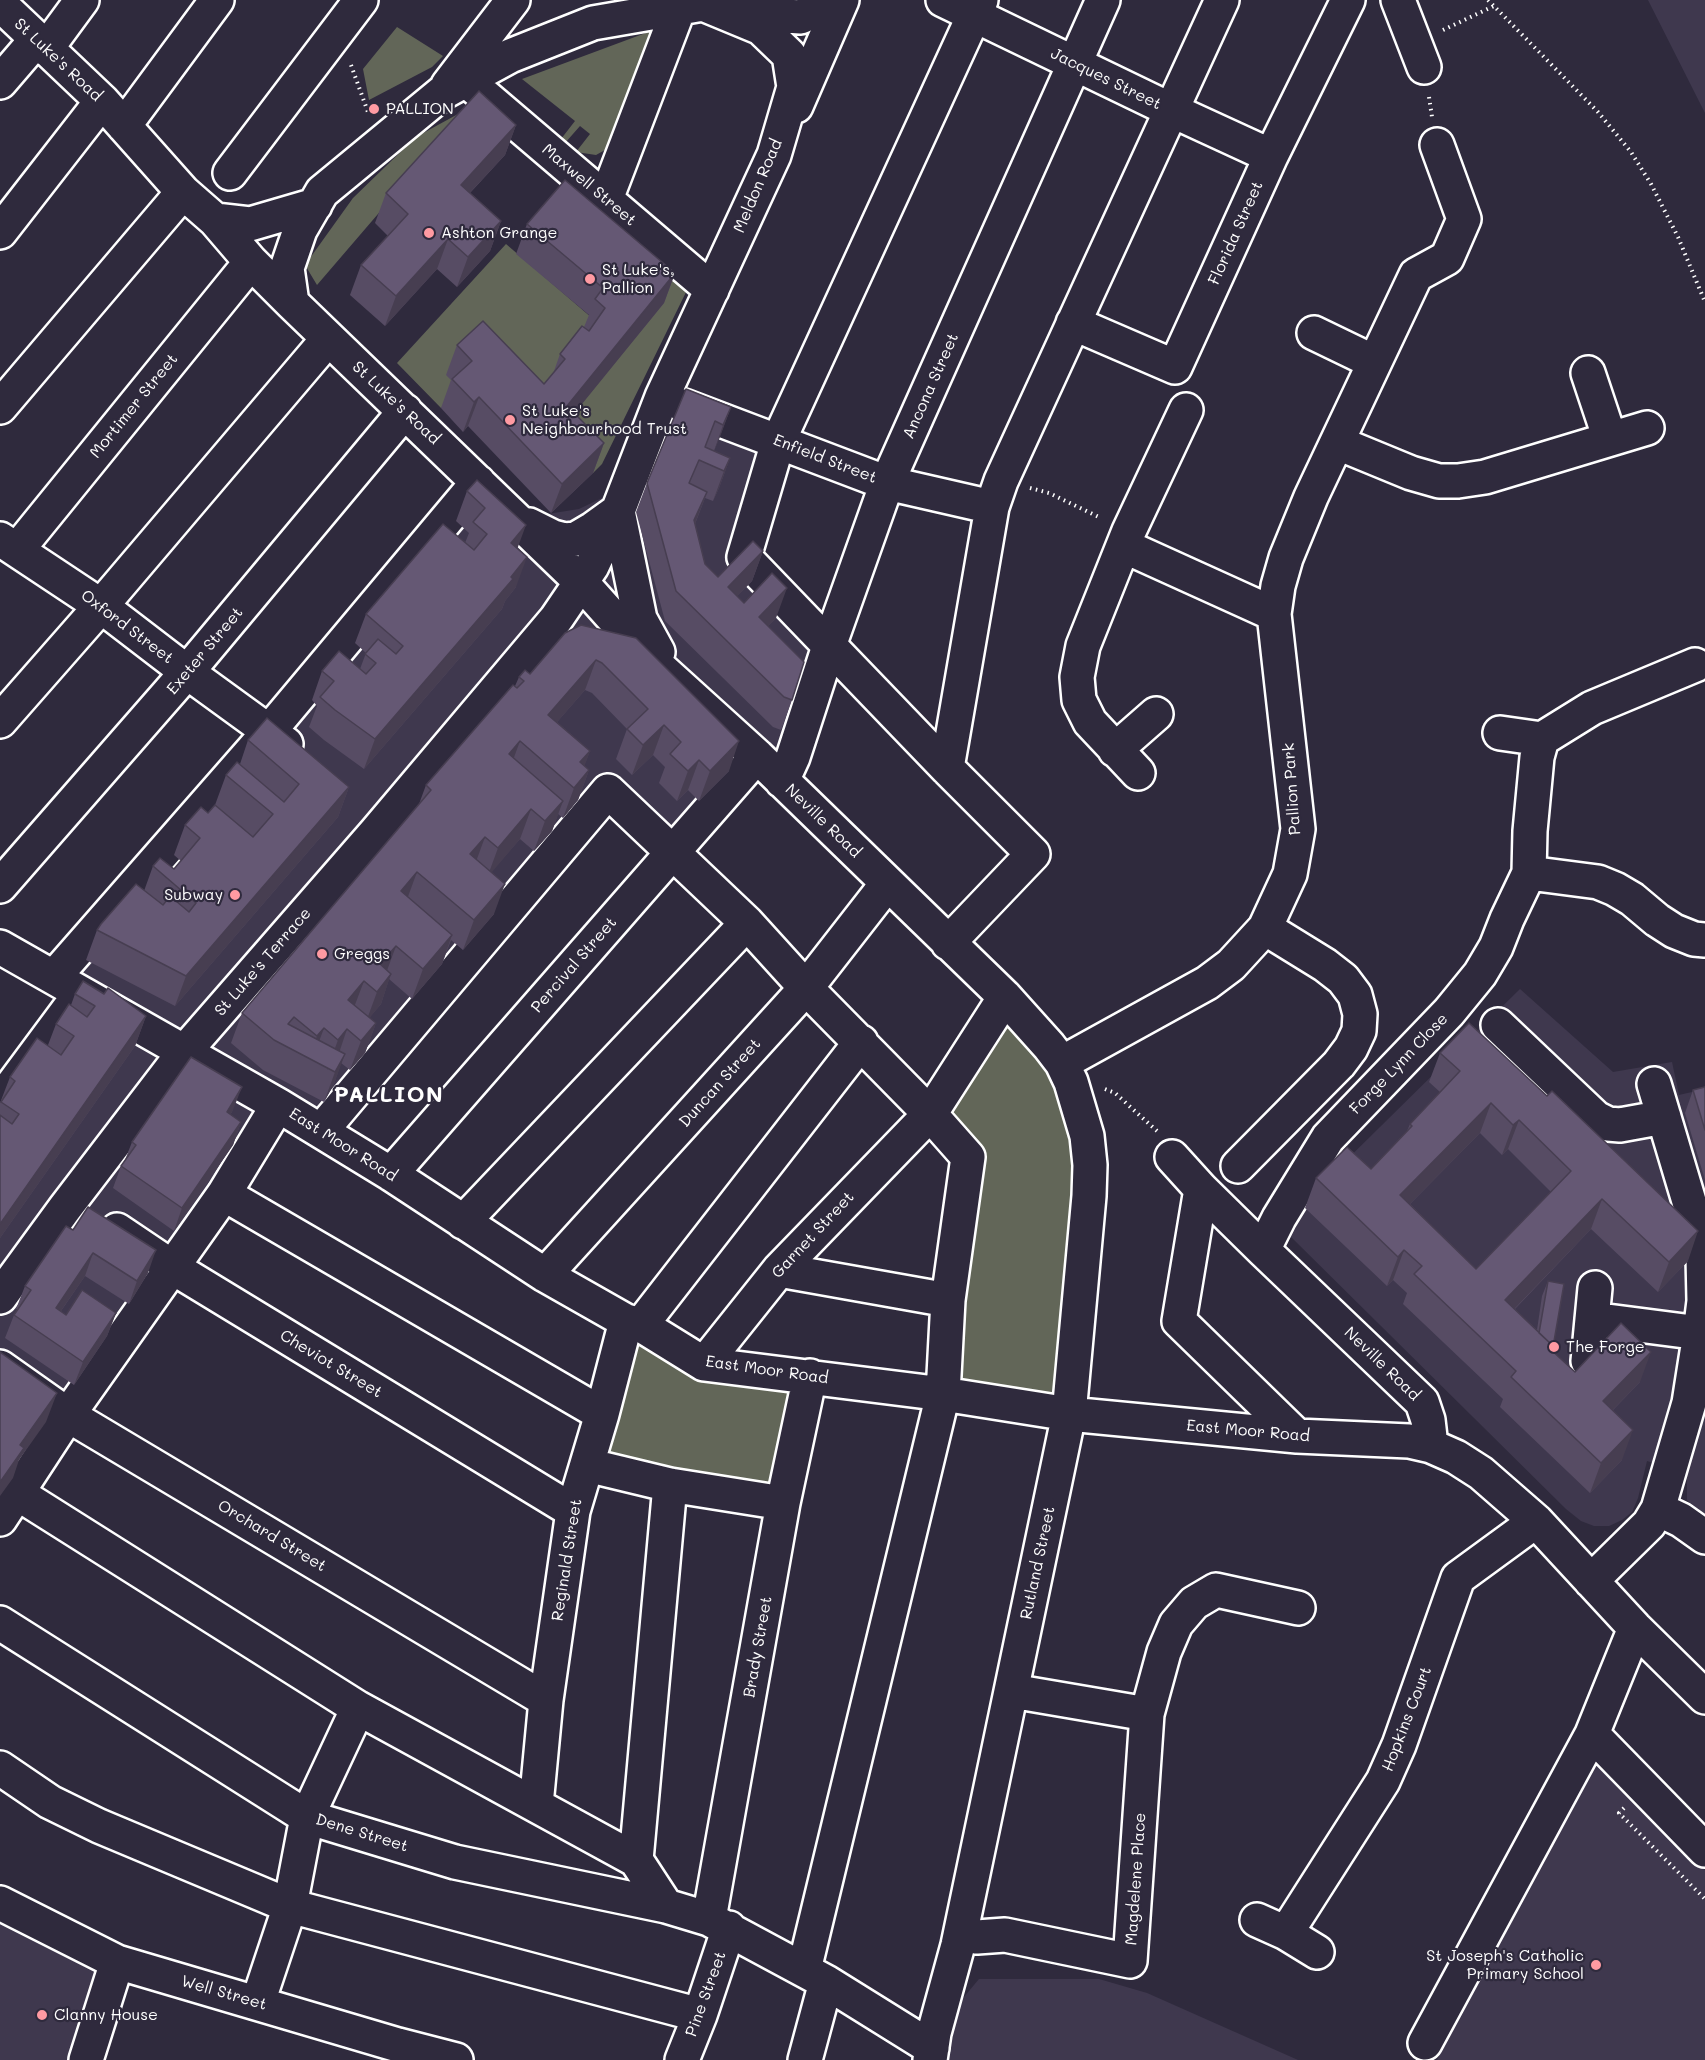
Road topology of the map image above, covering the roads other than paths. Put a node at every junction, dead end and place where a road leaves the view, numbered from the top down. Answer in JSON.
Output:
{"nodes":[{"id":1,"x":82,"y":0,"type":"edge"},
{"id":2,"x":217,"y":0,"type":"edge"},
{"id":3,"x":361,"y":0,"type":"edge"},
{"id":4,"x":513,"y":0,"type":"edge"},
{"id":5,"x":831,"y":0,"type":"edge"},
{"id":6,"x":842,"y":0,"type":"edge"},
{"id":7,"x":943,"y":0,"type":"edge"},
{"id":8,"x":1104,"y":0,"type":"edge"},
{"id":9,"x":1222,"y":0,"type":"edge"},
{"id":10,"x":1348,"y":0,"type":"edge"},
{"id":11,"x":1398,"y":0,"type":"edge"},
{"id":12,"x":0,"y":4,"type":"edge"},
{"id":13,"x":696,"y":4,"type":"edge"},
{"id":14,"x":977,"y":7,"type":"edge"},
{"id":15,"x":586,"y":12,"type":"edge"},
{"id":16,"x":41,"y":44,"type":"junction"},
{"id":17,"x":1420,"y":55,"type":"road end"},
{"id":18,"x":1074,"y":64,"type":"junction"},
{"id":19,"x":0,"y":82,"type":"edge"},
{"id":20,"x":454,"y":87,"type":"junction"},
{"id":21,"x":102,"y":101,"type":"junction"},
{"id":22,"x":1171,"y":111,"type":"junction"},
{"id":23,"x":124,"y":126,"type":"junction"},
{"id":24,"x":1437,"y":145,"type":"road end"},
{"id":25,"x":774,"y":155,"type":"junction"},
{"id":26,"x":1271,"y":156,"type":"junction"},
{"id":27,"x":230,"y":173,"type":"dead end"},
{"id":28,"x":183,"y":192,"type":"junction"},
{"id":29,"x":606,"y":199,"type":"junction"},
{"id":30,"x":315,"y":205,"type":"junction"},
{"id":31,"x":215,"y":220,"type":"junction"},
{"id":32,"x":0,"y":232,"type":"edge"},
{"id":33,"x":251,"y":262,"type":"junction"},
{"id":34,"x":712,"y":290,"type":"junction"},
{"id":35,"x":292,"y":303,"type":"junction"},
{"id":36,"x":1073,"y":323,"type":"junction"},
{"id":37,"x":1314,"y":333,"type":"dead end"},
{"id":38,"x":328,"y":339,"type":"junction"},
{"id":39,"x":1374,"y":362,"type":"junction"},
{"id":40,"x":1588,"y":372,"type":"dead end"},
{"id":41,"x":662,"y":397,"type":"junction"},
{"id":42,"x":0,"y":407,"type":"edge"},
{"id":43,"x":1185,"y":410,"type":"dead end"},
{"id":44,"x":405,"y":411,"type":"junction"},
{"id":45,"x":1647,"y":428,"type":"dead end"},
{"id":46,"x":1610,"y":440,"type":"junction"},
{"id":47,"x":778,"y":442,"type":"junction"},
{"id":48,"x":1338,"y":442,"type":"junction"},
{"id":49,"x":478,"y":482,"type":"junction"},
{"id":50,"x":887,"y":483,"type":"junction"},
{"id":51,"x":997,"y":494,"type":"junction"},
{"id":52,"x":618,"y":511,"type":"junction"},
{"id":53,"x":513,"y":516,"type":"junction"},
{"id":54,"x":1126,"y":539,"type":"junction"},
{"id":55,"x":5,"y":543,"type":"edge"},
{"id":56,"x":581,"y":582,"type":"junction"},
{"id":57,"x":101,"y":606,"type":"junction"},
{"id":58,"x":1274,"y":614,"type":"junction"},
{"id":59,"x":539,"y":638,"type":"junction"},
{"id":60,"x":636,"y":645,"type":"junction"},
{"id":61,"x":829,"y":646,"type":"junction"},
{"id":62,"x":1695,"y":665,"type":"dead end"},
{"id":63,"x":187,"y":672,"type":"junction"},
{"id":64,"x":680,"y":686,"type":"junction"},
{"id":65,"x":1156,"y":714,"type":"dead end"},
{"id":66,"x":0,"y":721,"type":"edge"},
{"id":67,"x":269,"y":730,"type":"junction"},
{"id":68,"x":1500,"y":733,"type":"dead end"},
{"id":69,"x":1542,"y":739,"type":"junction"},
{"id":70,"x":1115,"y":750,"type":"junction"},
{"id":71,"x":757,"y":756,"type":"junction"},
{"id":72,"x":311,"y":765,"type":"edge"},
{"id":73,"x":947,"y":768,"type":"junction"},
{"id":74,"x":1138,"y":773,"type":"dead end"},
{"id":75,"x":782,"y":781,"type":"junction"},
{"id":76,"x":672,"y":854,"type":"junction"},
{"id":77,"x":1529,"y":873,"type":"junction"},
{"id":78,"x":887,"y":884,"type":"junction"},
{"id":79,"x":0,"y":886,"type":"edge"},
{"id":80,"x":747,"y":923,"type":"junction"},
{"id":81,"x":1265,"y":928,"type":"junction"},
{"id":82,"x":1705,"y":940,"type":"edge"},
{"id":83,"x":948,"y":943,"type":"junction"},
{"id":84,"x":0,"y":947,"type":"edge"},
{"id":85,"x":67,"y":985,"type":"junction"},
{"id":86,"x":806,"y":988,"type":"junction"},
{"id":87,"x":1005,"y":997,"type":"junction"},
{"id":88,"x":1498,"y":1025,"type":"dead end"},
{"id":89,"x":861,"y":1042,"type":"junction"},
{"id":90,"x":185,"y":1051,"type":"junction"},
{"id":91,"x":1066,"y":1073,"type":"junction"},
{"id":92,"x":1654,"y":1084,"type":"dead end"},
{"id":93,"x":4,"y":1087,"type":"edge"},
{"id":94,"x":278,"y":1105,"type":"junction"},
{"id":95,"x":930,"y":1114,"type":"junction"},
{"id":96,"x":1664,"y":1117,"type":"junction"},
{"id":97,"x":321,"y":1131,"type":"junction"},
{"id":98,"x":1172,"y":1157,"type":"road end"},
{"id":99,"x":1238,"y":1166,"type":"dead end"},
{"id":100,"x":391,"y":1174,"type":"junction"},
{"id":101,"x":1201,"y":1189,"type":"junction"},
{"id":102,"x":224,"y":1194,"type":"junction"},
{"id":103,"x":93,"y":1214,"type":"edge"},
{"id":104,"x":463,"y":1222,"type":"junction"},
{"id":105,"x":1263,"y":1250,"type":"junction"},
{"id":106,"x":1704,"y":1256,"type":"edge"},
{"id":107,"x":172,"y":1267,"type":"junction"},
{"id":108,"x":779,"y":1270,"type":"junction"},
{"id":109,"x":545,"y":1275,"type":"junction"},
{"id":110,"x":1595,"y":1287,"type":"dead end"},
{"id":111,"x":0,"y":1297,"type":"edge"},
{"id":112,"x":948,"y":1300,"type":"junction"},
{"id":113,"x":1592,"y":1319,"type":"junction"},
{"id":114,"x":634,"y":1323,"type":"junction"},
{"id":115,"x":1700,"y":1334,"type":"junction"},
{"id":116,"x":1588,"y":1361,"type":"edge"},
{"id":117,"x":704,"y":1364,"type":"junction"},
{"id":118,"x":0,"y":1367,"type":"edge"},
{"id":119,"x":810,"y":1376,"type":"junction"},
{"id":120,"x":943,"y":1394,"type":"junction"},
{"id":121,"x":1697,"y":1406,"type":"edge"},
{"id":122,"x":602,"y":1414,"type":"junction"},
{"id":123,"x":1069,"y":1414,"type":"junction"},
{"id":124,"x":68,"y":1415,"type":"junction"},
{"id":125,"x":1297,"y":1436,"type":"junction"},
{"id":126,"x":1431,"y":1446,"type":"junction"},
{"id":127,"x":587,"y":1465,"type":"junction"},
{"id":128,"x":670,"y":1485,"type":"junction"},
{"id":129,"x":783,"y":1503,"type":"junction"},
{"id":130,"x":8,"y":1506,"type":"edge"},
{"id":131,"x":1658,"y":1509,"type":"junction"},
{"id":132,"x":573,"y":1511,"type":"junction"},
{"id":133,"x":1536,"y":1521,"type":"junction"},
{"id":134,"x":1705,"y":1537,"type":"edge"},
{"id":135,"x":1592,"y":1581,"type":"junction"},
{"id":136,"x":1298,"y":1608,"type":"dead end"},
{"id":137,"x":0,"y":1623,"type":"edge"},
{"id":138,"x":1635,"y":1628,"type":"junction"},
{"id":139,"x":1012,"y":1691,"type":"junction"},
{"id":140,"x":1705,"y":1697,"type":"edge"},
{"id":141,"x":546,"y":1700,"type":"junction"},
{"id":142,"x":358,"y":1708,"type":"junction"},
{"id":143,"x":1147,"y":1714,"type":"junction"},
{"id":144,"x":1592,"y":1734,"type":"junction"},
{"id":145,"x":0,"y":1768,"type":"edge"},
{"id":146,"x":536,"y":1805,"type":"junction"},
{"id":147,"x":307,"y":1816,"type":"junction"},
{"id":148,"x":1705,"y":1850,"type":"edge"},
{"id":149,"x":636,"y":1860,"type":"junction"},
{"id":150,"x":0,"y":1903,"type":"edge"},
{"id":151,"x":290,"y":1906,"type":"junction"},
{"id":152,"x":666,"y":1906,"type":"junction"},
{"id":153,"x":719,"y":1923,"type":"junction"},
{"id":154,"x":977,"y":1937,"type":"dead end"},
{"id":155,"x":1317,"y":1952,"type":"dead end"},
{"id":156,"x":117,"y":1962,"type":"junction"},
{"id":157,"x":815,"y":1976,"type":"junction"},
{"id":158,"x":258,"y":2002,"type":"junction"},
{"id":159,"x":700,"y":2014,"type":"junction"},
{"id":160,"x":1425,"y":2043,"type":"dead end"},
{"id":161,"x":931,"y":2054,"type":"edge"},
{"id":162,"x":86,"y":2060,"type":"edge"},
{"id":163,"x":456,"y":2060,"type":"edge"},
{"id":164,"x":681,"y":2060,"type":"edge"},
{"id":165,"x":805,"y":2060,"type":"edge"}],
"edges":[{"from":1,"to":16,"type":"street"},
{"from":2,"to":23,"type":"street"},
{"from":3,"to":27,"type":"street"},
{"from":4,"to":20,"type":"street"},
{"from":5,"to":13,"type":"street"},
{"from":6,"to":25,"type":"street"},
{"from":7,"to":14,"type":"street","name":"Jacques Street"},
{"from":8,"to":18,"type":"street","name":"Ancona Street"},
{"from":9,"to":22,"type":"street"},
{"from":10,"to":26,"type":"street","name":"Florida Street"},
{"from":11,"to":17,"type":"street"},
{"from":12,"to":16,"type":"street","name":"St Luke's Road"},
{"from":13,"to":15,"type":"street"},
{"from":13,"to":25,"type":"street","name":"Meldon Road"},
{"from":13,"to":29,"type":"street"},
{"from":14,"to":18,"type":"street","name":"Jacques Street"},
{"from":14,"to":47,"type":"street"},
{"from":15,"to":20,"type":"street"},
{"from":16,"to":19,"type":"street"},
{"from":16,"to":21,"type":"street","name":"St Luke's Road"},
{"from":18,"to":22,"type":"street","name":"Jacques Street"},
{"from":18,"to":50,"type":"street","name":"Ancona Street"},
{"from":20,"to":29,"type":"street","name":"Maxwell Street"},
{"from":20,"to":30,"type":"street"},
{"from":21,"to":23,"type":"street","name":"St Luke's Road"},
{"from":21,"to":32,"type":"street"},
{"from":22,"to":26,"type":"street","name":"Jacques Street"},
{"from":22,"to":36,"type":"street"},
{"from":23,"to":28,"type":"street","name":"St Luke's Road"},
{"from":24,"to":39,"type":"street","name":"Pallion Park"},
{"from":25,"to":34,"type":"street","name":"Meldon Road"},
{"from":26,"to":36,"type":"street","name":"Florida Street"},
{"from":28,"to":31,"type":"street","name":"St Luke's Road"},
{"from":28,"to":42,"type":"street"},
{"from":29,"to":34,"type":"street","name":"Maxwell Street"},
{"from":30,"to":31,"type":"street"},
{"from":30,"to":35,"type":"street"},
{"from":31,"to":33,"type":"street","name":"St Luke's Road"},
{"from":33,"to":35,"type":"street","name":"St Luke's Road"},
{"from":33,"to":55,"type":"street","name":"Mortimer Street"},
{"from":34,"to":41,"type":"street","name":"Meldon Road"},
{"from":35,"to":38,"type":"street","name":"St Luke's Road"},
{"from":36,"to":51,"type":"street"},
{"from":37,"to":39,"type":"street"},
{"from":38,"to":44,"type":"street","name":"St Luke's Road"},
{"from":38,"to":57,"type":"street"},
{"from":39,"to":48,"type":"street","name":"Pallion Park"},
{"from":40,"to":46,"type":"street"},
{"from":41,"to":47,"type":"street","name":"Enfield Street"},
{"from":41,"to":52,"type":"street","name":"Meldon Road"},
{"from":43,"to":54,"type":"street"},
{"from":44,"to":49,"type":"street","name":"St Luke's Road"},
{"from":44,"to":63,"type":"street","name":"Exeter Street"},
{"from":45,"to":46,"type":"street"},
{"from":46,"to":48,"type":"street"},
{"from":47,"to":50,"type":"street","name":"Enfield Street"},
{"from":47,"to":61,"type":"street"},
{"from":48,"to":58,"type":"street","name":"Pallion Park"},
{"from":49,"to":53,"type":"street","name":"St Luke's Road"},
{"from":49,"to":67,"type":"street"},
{"from":50,"to":51,"type":"street","name":"Enfield Street"},
{"from":50,"to":61,"type":"street","name":"Ancona Street"},
{"from":51,"to":73,"type":"street"},
{"from":52,"to":53,"type":"street"},
{"from":52,"to":56,"type":"street","name":"Meldon Road"},
{"from":52,"to":64,"type":"street"},
{"from":53,"to":56,"type":"street","name":"St Luke's Road"},
{"from":53,"to":59,"type":"street"},
{"from":54,"to":58,"type":"street"},
{"from":54,"to":70,"type":"street"},
{"from":55,"to":57,"type":"street","name":"Oxford Street"},
{"from":56,"to":59,"type":"street","name":"Meldon Road"},
{"from":56,"to":60,"type":"street","name":"Neville Road"},
{"from":57,"to":63,"type":"street","name":"Oxford Street"},
{"from":57,"to":66,"type":"street"},
{"from":58,"to":81,"type":"street","name":"Pallion Park"},
{"from":59,"to":60,"type":"street"},
{"from":59,"to":90,"type":"street","name":"St Luke's Terrace"},
{"from":60,"to":64,"type":"street","name":"Neville Road"},
{"from":61,"to":73,"type":"street"},
{"from":61,"to":75,"type":"street","name":"Ancona Street"},
{"from":62,"to":69,"type":"street"},
{"from":63,"to":67,"type":"street","name":"Oxford Street"},
{"from":63,"to":79,"type":"street","name":"Exeter Street"},
{"from":64,"to":71,"type":"street","name":"Neville Road"},
{"from":65,"to":70,"type":"street"},
{"from":67,"to":72,"type":"street","name":"Oxford Street"},
{"from":67,"to":85,"type":"street"},
{"from":68,"to":69,"type":"street"},
{"from":69,"to":77,"type":"street","name":"Forge Lynn Close"},
{"from":70,"to":74,"type":"street"},
{"from":71,"to":75,"type":"street","name":"Neville Road"},
{"from":71,"to":76,"type":"street","name":"Percival Street"},
{"from":73,"to":83,"type":"street"},
{"from":75,"to":78,"type":"street","name":"Neville Road"},
{"from":76,"to":80,"type":"street"},
{"from":76,"to":97,"type":"street"},
{"from":76,"to":100,"type":"street","name":"Percival Street"},
{"from":77,"to":82,"type":"street"},
{"from":77,"to":105,"type":"street","name":"Forge Lynn Close"},
{"from":78,"to":83,"type":"street","name":"Neville Road"},
{"from":78,"to":86,"type":"street","name":"Duncan Street"},
{"from":80,"to":86,"type":"street"},
{"from":80,"to":104,"type":"street"},
{"from":81,"to":91,"type":"street","name":"Pallion Park"},
{"from":81,"to":99,"type":"street"},
{"from":83,"to":87,"type":"street","name":"Neville Road"},
{"from":84,"to":85,"type":"street","name":"East Moor Road"},
{"from":85,"to":90,"type":"street","name":"East Moor Road"},
{"from":85,"to":93,"type":"street"},
{"from":86,"to":89,"type":"street"},
{"from":86,"to":109,"type":"street","name":"Duncan Street"},
{"from":87,"to":91,"type":"street","name":"Neville Road"},
{"from":87,"to":95,"type":"street","name":"Garnet Street"},
{"from":88,"to":96,"type":"street"},
{"from":89,"to":95,"type":"street"},
{"from":89,"to":114,"type":"street"},
{"from":90,"to":94,"type":"street","name":"East Moor Road"},
{"from":90,"to":111,"type":"street","name":"St Luke's Terrace"},
{"from":91,"to":123,"type":"street","name":"Rutland Street"},
{"from":92,"to":96,"type":"street"},
{"from":94,"to":97,"type":"street","name":"East Moor Road"},
{"from":94,"to":102,"type":"street"},
{"from":95,"to":108,"type":"street","name":"Garnet Street"},
{"from":95,"to":112,"type":"street"},
{"from":96,"to":106,"type":"street"},
{"from":97,"to":100,"type":"street","name":"East Moor Road"},
{"from":98,"to":101,"type":"street","name":"Neville Road"},
{"from":100,"to":104,"type":"street","name":"East Moor Road"},
{"from":101,"to":105,"type":"street","name":"Neville Road"},
{"from":101,"to":125,"type":"street"},
{"from":102,"to":107,"type":"street"},
{"from":102,"to":122,"type":"street"},
{"from":103,"to":107,"type":"street","name":"Cheviot Street"},
{"from":104,"to":109,"type":"street","name":"East Moor Road"},
{"from":105,"to":126,"type":"street","name":"Neville Road"},
{"from":106,"to":115,"type":"street"},
{"from":107,"to":124,"type":"street"},
{"from":107,"to":132,"type":"street","name":"Cheviot Street"},
{"from":108,"to":112,"type":"street"},
{"from":108,"to":117,"type":"street","name":"Garnet Street"},
{"from":109,"to":114,"type":"street","name":"East Moor Road"},
{"from":110,"to":113,"type":"street"},
{"from":112,"to":120,"type":"street"},
{"from":113,"to":115,"type":"street"},
{"from":113,"to":116,"type":"street"},
{"from":114,"to":117,"type":"street","name":"East Moor Road"},
{"from":114,"to":122,"type":"street","name":"Reginald Street"},
{"from":115,"to":121,"type":"street"},
{"from":117,"to":119,"type":"street","name":"East Moor Road"},
{"from":118,"to":124,"type":"street","name":"Orchard Street"},
{"from":119,"to":120,"type":"street","name":"East Moor Road"},
{"from":119,"to":129,"type":"street","name":"Brady Street"},
{"from":120,"to":123,"type":"street","name":"East Moor Road"},
{"from":120,"to":157,"type":"street"},
{"from":121,"to":131,"type":"street"},
{"from":122,"to":127,"type":"street","name":"Reginald Street"},
{"from":123,"to":125,"type":"street","name":"East Moor Road"},
{"from":123,"to":139,"type":"street","name":"Rutland Street"},
{"from":124,"to":130,"type":"street"},
{"from":124,"to":141,"type":"street","name":"Orchard Street"},
{"from":125,"to":126,"type":"street","name":"East Moor Road"},
{"from":126,"to":133,"type":"street"},
{"from":127,"to":128,"type":"street"},
{"from":127,"to":132,"type":"street","name":"Reginald Street"},
{"from":128,"to":129,"type":"street"},
{"from":128,"to":149,"type":"street"},
{"from":129,"to":153,"type":"street","name":"Brady Street"},
{"from":130,"to":142,"type":"street"},
{"from":131,"to":134,"type":"street"},
{"from":131,"to":135,"type":"street"},
{"from":132,"to":141,"type":"street","name":"Reginald Street"},
{"from":133,"to":135,"type":"street"},
{"from":133,"to":155,"type":"street","name":"Hopkins Court"},
{"from":135,"to":138,"type":"street"},
{"from":136,"to":143,"type":"street","name":"Magdelene Place"},
{"from":137,"to":147,"type":"street","name":"Dene Street"},
{"from":138,"to":140,"type":"street"},
{"from":138,"to":144,"type":"street"},
{"from":139,"to":143,"type":"street"},
{"from":139,"to":161,"type":"street","name":"Rutland Street"},
{"from":141,"to":146,"type":"street","name":"Reginald Street"},
{"from":142,"to":146,"type":"street"},
{"from":142,"to":147,"type":"street"},
{"from":143,"to":154,"type":"street","name":"Magdelene Place"},
{"from":144,"to":148,"type":"street"},
{"from":144,"to":160,"type":"street"},
{"from":145,"to":151,"type":"street"},
{"from":146,"to":149,"type":"street"},
{"from":147,"to":151,"type":"street"},
{"from":147,"to":152,"type":"street","name":"Dene Street"},
{"from":149,"to":152,"type":"street"},
{"from":150,"to":156,"type":"street","name":"Well Street"},
{"from":151,"to":158,"type":"street"},
{"from":151,"to":159,"type":"street"},
{"from":152,"to":153,"type":"street","name":"Dene Street"},
{"from":153,"to":157,"type":"street","name":"Dene Street"},
{"from":153,"to":159,"type":"street","name":"Pine Street"},
{"from":156,"to":158,"type":"street","name":"Well Street"},
{"from":156,"to":162,"type":"street"},
{"from":157,"to":161,"type":"street","name":"Dene Street"},
{"from":157,"to":165,"type":"street"},
{"from":158,"to":163,"type":"street","name":"Well Street"},
{"from":159,"to":164,"type":"street","name":"Pine Street"}]}
